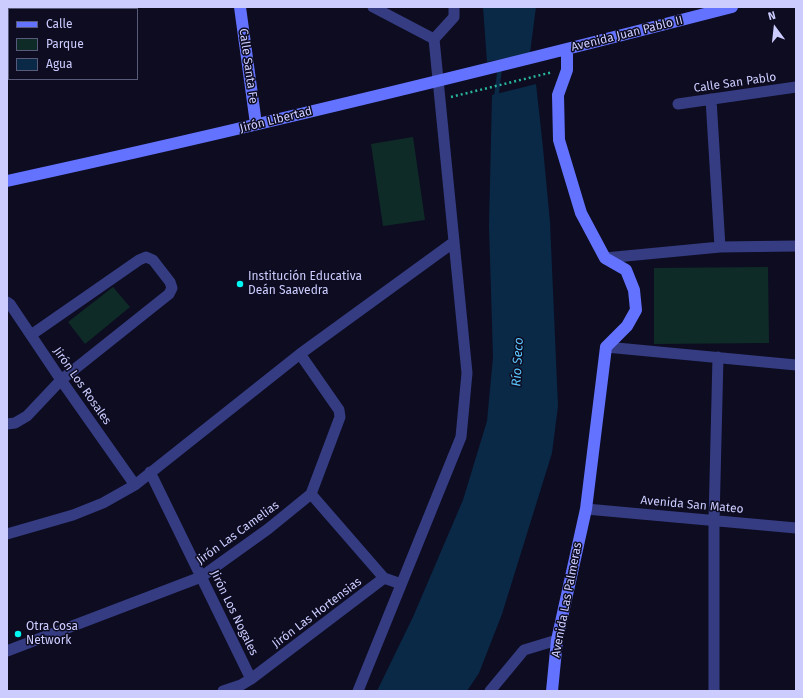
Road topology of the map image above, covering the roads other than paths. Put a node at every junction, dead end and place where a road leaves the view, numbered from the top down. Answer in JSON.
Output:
{"nodes":[{"id":1,"x":240,"y":7,"type":"edge"},
{"id":2,"x":373,"y":7,"type":"edge"},
{"id":3,"x":454,"y":7,"type":"edge"},
{"id":4,"x":732,"y":7,"type":"edge"},
{"id":5,"x":434,"y":39,"type":"junction"},
{"id":6,"x":566,"y":49,"type":"junction"},
{"id":7,"x":544,"y":55,"type":"joint"},
{"id":8,"x":439,"y":80,"type":"junction"},
{"id":9,"x":796,"y":87,"type":"edge"},
{"id":10,"x":711,"y":99,"type":"junction"},
{"id":11,"x":678,"y":104,"type":"dead end"},
{"id":12,"x":256,"y":124,"type":"junction"},
{"id":13,"x":7,"y":182,"type":"edge"},
{"id":14,"x":454,"y":242,"type":"junction"},
{"id":15,"x":796,"y":246,"type":"edge"},
{"id":16,"x":720,"y":247,"type":"junction"},
{"id":17,"x":605,"y":258,"type":"junction"},
{"id":18,"x":7,"y":302,"type":"edge"},
{"id":19,"x":31,"y":335,"type":"junction"},
{"id":20,"x":606,"y":348,"type":"junction"},
{"id":21,"x":300,"y":354,"type":"junction"},
{"id":22,"x":718,"y":357,"type":"junction"},
{"id":23,"x":796,"y":365,"type":"edge"},
{"id":24,"x":61,"y":380,"type":"junction"},
{"id":25,"x":7,"y":424,"type":"edge"},
{"id":26,"x":150,"y":472,"type":"junction"},
{"id":27,"x":135,"y":485,"type":"junction"},
{"id":28,"x":311,"y":494,"type":"junction"},
{"id":29,"x":586,"y":509,"type":"junction"},
{"id":30,"x":714,"y":520,"type":"junction"},
{"id":31,"x":796,"y":528,"type":"edge"},
{"id":32,"x":7,"y":534,"type":"edge"},
{"id":33,"x":201,"y":577,"type":"junction"},
{"id":34,"x":384,"y":578,"type":"junction"},
{"id":35,"x":402,"y":584,"type":"junction"},
{"id":36,"x":557,"y":640,"type":"junction"},
{"id":37,"x":7,"y":651,"type":"edge"},
{"id":38,"x":251,"y":679,"type":"junction"},
{"id":39,"x":223,"y":691,"type":"edge"},
{"id":40,"x":358,"y":691,"type":"edge"},
{"id":41,"x":490,"y":691,"type":"edge"},
{"id":42,"x":552,"y":691,"type":"edge"},
{"id":43,"x":714,"y":691,"type":"edge"}],
"edges":[{"from":1,"to":12,"type":"street","name":"Calle Santa Fe"},
{"from":2,"to":5,"type":"street"},
{"from":3,"to":5,"type":"street"},
{"from":4,"to":6,"type":"street","name":"Avenida Juan Pablo II"},
{"from":5,"to":8,"type":"street"},
{"from":6,"to":7,"type":"street","name":"Avenida Juan Pablo II"},
{"from":6,"to":17,"type":"street"},
{"from":7,"to":8,"type":"street","name":"Jirón Libertad"},
{"from":8,"to":12,"type":"street","name":"Jirón Libertad"},
{"from":8,"to":14,"type":"street"},
{"from":9,"to":10,"type":"street","name":"Calle San Pablo"},
{"from":10,"to":11,"type":"street","name":"Calle San Pablo"},
{"from":10,"to":16,"type":"street"},
{"from":12,"to":13,"type":"street","name":"Jirón Libertad"},
{"from":14,"to":21,"type":"street"},
{"from":14,"to":35,"type":"street"},
{"from":15,"to":16,"type":"street"},
{"from":16,"to":17,"type":"street"},
{"from":17,"to":20,"type":"street"},
{"from":18,"to":19,"type":"street","name":"Jirón Los Rosales"},
{"from":19,"to":24,"type":"street","name":"Jirón Los Rosales"},
{"from":19,"to":24,"type":"street"},
{"from":20,"to":22,"type":"street"},
{"from":20,"to":29,"type":"street","name":"Avenida Las Palmeras"},
{"from":21,"to":26,"type":"street"},
{"from":21,"to":28,"type":"street"},
{"from":22,"to":23,"type":"street"},
{"from":22,"to":30,"type":"street"},
{"from":24,"to":25,"type":"street"},
{"from":24,"to":27,"type":"street","name":"Jirón Los Rosales"},
{"from":26,"to":27,"type":"street"},
{"from":26,"to":33,"type":"street","name":"Jirón Los Nogales"},
{"from":27,"to":32,"type":"street"},
{"from":28,"to":33,"type":"street","name":"Jirón Las Camelias"},
{"from":28,"to":34,"type":"street"},
{"from":29,"to":30,"type":"street","name":"Avenida San Mateo"},
{"from":29,"to":36,"type":"street","name":"Avenida Las Palmeras"},
{"from":30,"to":31,"type":"street","name":"Avenida San Mateo"},
{"from":30,"to":43,"type":"street"},
{"from":33,"to":37,"type":"street","name":"Jirón Las Camelias"},
{"from":33,"to":38,"type":"street","name":"Jirón Los Nogales"},
{"from":34,"to":35,"type":"street"},
{"from":34,"to":38,"type":"street","name":"Jirón Las Hortensias"},
{"from":35,"to":40,"type":"street"},
{"from":36,"to":41,"type":"street"},
{"from":36,"to":42,"type":"street","name":"Avenida Las Palmeras"},
{"from":38,"to":39,"type":"street","name":"Jirón Las Hortensias"}]}
